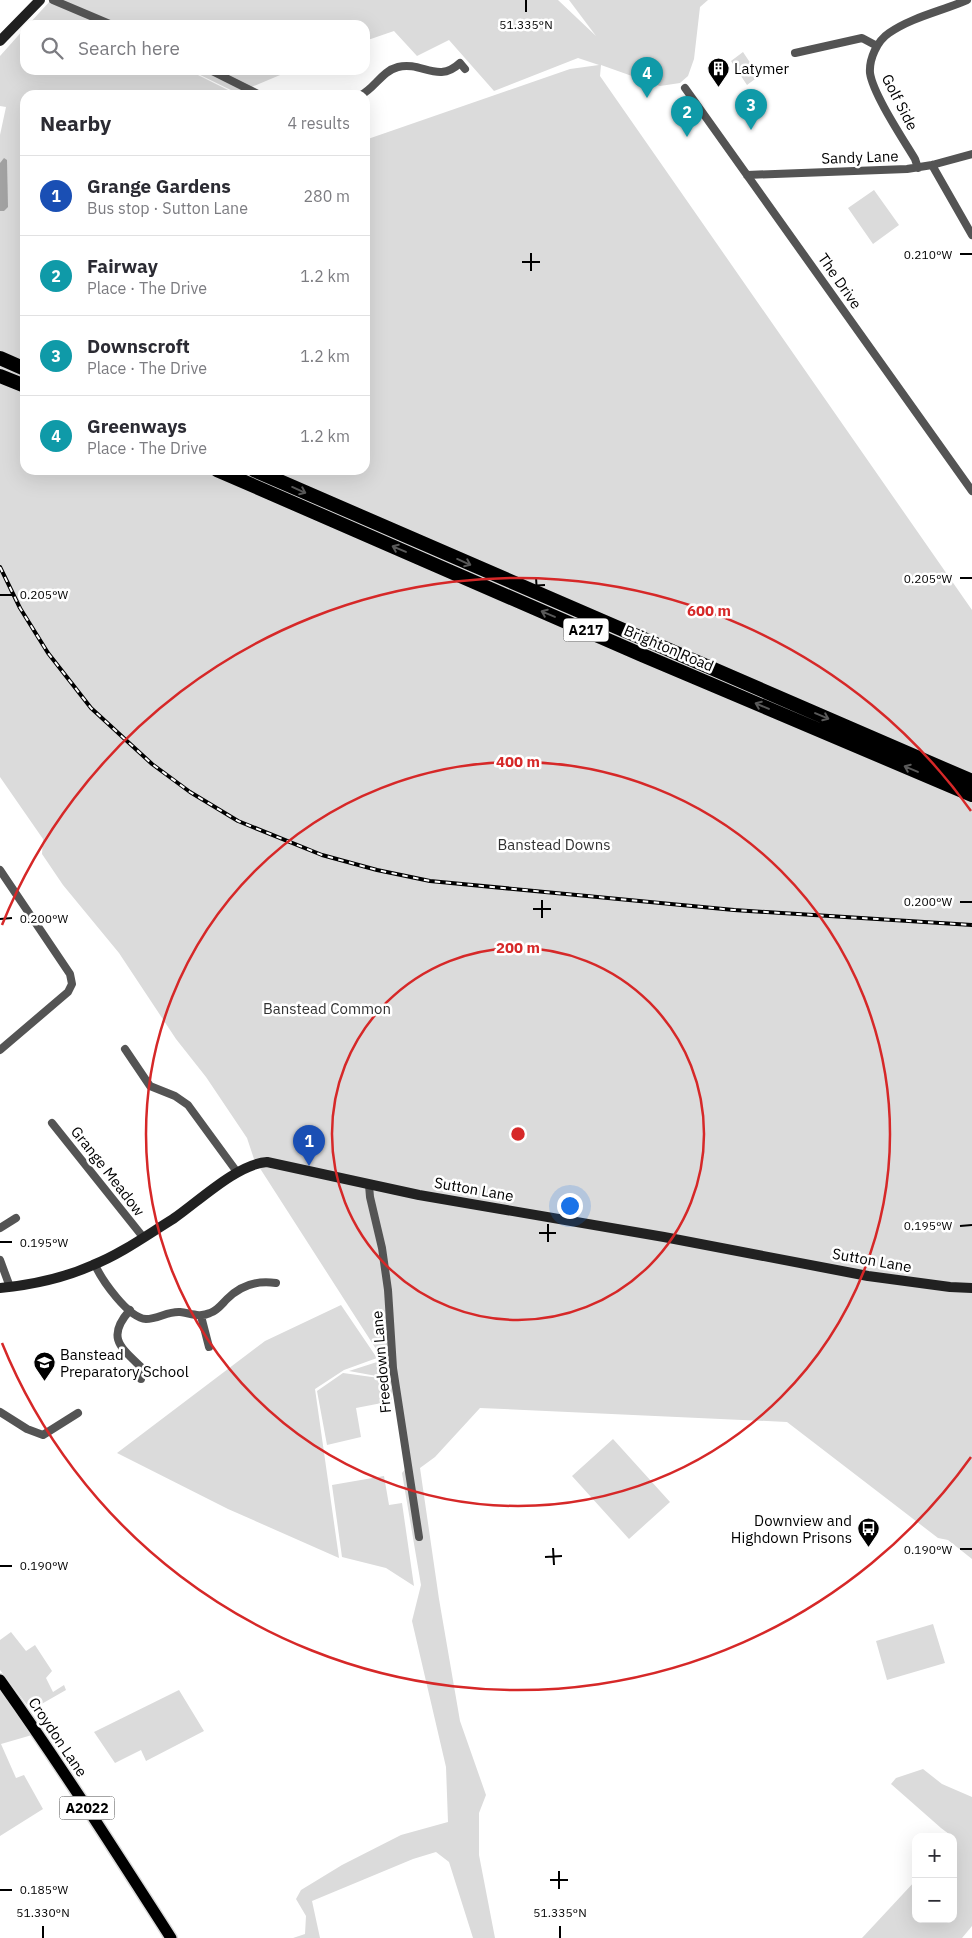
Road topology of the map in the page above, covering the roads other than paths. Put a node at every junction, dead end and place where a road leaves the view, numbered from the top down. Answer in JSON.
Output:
{"nodes":[{"id":1,"x":40,"y":0,"type":"edge"},
{"id":2,"x":53,"y":0,"type":"edge"},
{"id":3,"x":967,"y":0,"type":"edge"},
{"id":4,"x":20,"y":20,"type":"edge"},
{"id":5,"x":20,"y":20,"type":"edge"},
{"id":6,"x":100,"y":20,"type":"edge"},
{"id":7,"x":0,"y":41,"type":"edge"},
{"id":8,"x":877,"y":46,"type":"junction"},
{"id":9,"x":794,"y":53,"type":"dead end"},
{"id":10,"x":465,"y":69,"type":"dead end"},
{"id":11,"x":220,"y":75,"type":"edge"},
{"id":12,"x":685,"y":88,"type":"dead end"},
{"id":13,"x":250,"y":90,"type":"edge"},
{"id":14,"x":370,"y":90,"type":"edge"},
{"id":15,"x":972,"y":154,"type":"edge"},
{"id":16,"x":932,"y":166,"type":"junction"},
{"id":17,"x":918,"y":168,"type":"junction"},
{"id":18,"x":748,"y":174,"type":"junction"},
{"id":19,"x":972,"y":235,"type":"edge"},
{"id":20,"x":0,"y":358,"type":"edge"},
{"id":21,"x":20,"y":367,"type":"edge"},
{"id":22,"x":0,"y":376,"type":"edge"},
{"id":23,"x":20,"y":384,"type":"edge"},
{"id":24,"x":228,"y":475,"type":"edge"},
{"id":25,"x":266,"y":475,"type":"edge"},
{"id":26,"x":972,"y":491,"type":"edge"},
{"id":27,"x":972,"y":781,"type":"edge"},
{"id":28,"x":972,"y":795,"type":"edge"},
{"id":29,"x":0,"y":870,"type":"edge"},
{"id":30,"x":124,"y":1049,"type":"dead end"},
{"id":31,"x":0,"y":1050,"type":"edge"},
{"id":32,"x":52,"y":1123,"type":"dead end"},
{"id":33,"x":237,"y":1172,"type":"junction"},
{"id":34,"x":369,"y":1185,"type":"junction"},
{"id":35,"x":16,"y":1218,"type":"dead end"},
{"id":36,"x":0,"y":1228,"type":"edge"},
{"id":37,"x":143,"y":1237,"type":"junction"},
{"id":38,"x":0,"y":1260,"type":"edge"},
{"id":39,"x":95,"y":1265,"type":"junction"},
{"id":40,"x":276,"y":1283,"type":"dead end"},
{"id":41,"x":5,"y":1288,"type":"edge"},
{"id":42,"x":972,"y":1288,"type":"edge"},
{"id":43,"x":130,"y":1310,"type":"junction"},
{"id":44,"x":201,"y":1316,"type":"junction"},
{"id":45,"x":209,"y":1347,"type":"dead end"},
{"id":46,"x":141,"y":1379,"type":"dead end"},
{"id":47,"x":0,"y":1412,"type":"edge"},
{"id":48,"x":78,"y":1413,"type":"dead end"},
{"id":49,"x":419,"y":1537,"type":"dead end"},
{"id":50,"x":0,"y":1680,"type":"edge"},
{"id":51,"x":171,"y":1938,"type":"edge"}],
"edges":[{"from":1,"to":5,"type":"main road"},
{"from":2,"to":6,"type":"street"},
{"from":3,"to":8,"type":"street"},
{"from":4,"to":7,"type":"main road"},
{"from":8,"to":9,"type":"street"},
{"from":8,"to":17,"type":"street","name":"Golf Side"},
{"from":10,"to":14,"type":"street"},
{"from":11,"to":13,"type":"street"},
{"from":12,"to":18,"type":"street","name":"The Drive"},
{"from":15,"to":16,"type":"street","name":"Sandy Lane"},
{"from":16,"to":17,"type":"street","name":"Sandy Lane"},
{"from":16,"to":19,"type":"street"},
{"from":17,"to":18,"type":"street","name":"Sandy Lane"},
{"from":18,"to":26,"type":"street","name":"The Drive"},
{"from":20,"to":21,"type":"highway"},
{"from":22,"to":23,"type":"highway"},
{"from":28,"to":24,"type":"highway","name":"Brighton Road","number":"A217","one_way":true},
{"from":25,"to":27,"type":"highway","name":"Brighton Road","number":"A217","one_way":true},
{"from":29,"to":31,"type":"street"},
{"from":30,"to":33,"type":"street"},
{"from":32,"to":37,"type":"street","name":"Grange Meadow"},
{"from":33,"to":34,"type":"main road","name":"Sutton Lane"},
{"from":33,"to":37,"type":"main road","name":"Sutton Lane"},
{"from":34,"to":42,"type":"main road","name":"Sutton Lane"},
{"from":34,"to":49,"type":"street","name":"Freedown Lane"},
{"from":35,"to":36,"type":"street"},
{"from":37,"to":39,"type":"main road","name":"Sutton Lane"},
{"from":38,"to":41,"type":"street"},
{"from":39,"to":41,"type":"main road","name":"Sutton Lane"},
{"from":39,"to":43,"type":"street"},
{"from":40,"to":44,"type":"street"},
{"from":43,"to":44,"type":"street"},
{"from":43,"to":46,"type":"street"},
{"from":44,"to":45,"type":"street"},
{"from":47,"to":48,"type":"street"},
{"from":50,"to":51,"type":"main road","name":"Croydon Lane","number":"A2022"}]}
